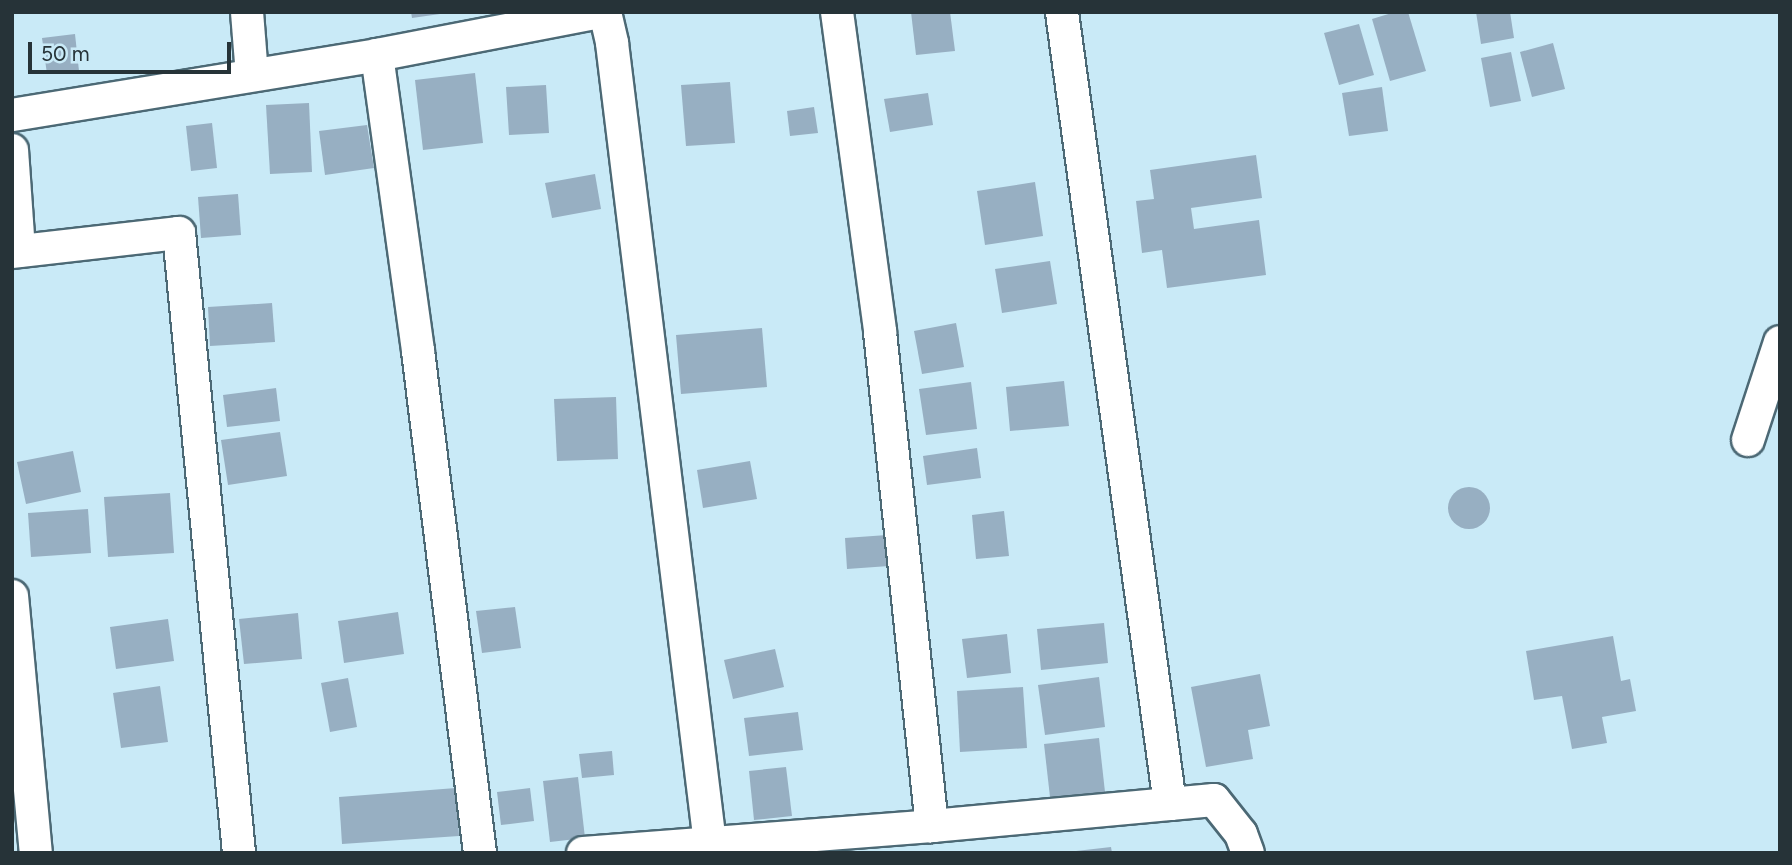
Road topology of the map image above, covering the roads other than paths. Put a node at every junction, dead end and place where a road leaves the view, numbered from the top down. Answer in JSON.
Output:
{"nodes":[{"id":1,"x":247,"y":12,"type":"edge"},
{"id":2,"x":603,"y":12,"type":"edge"},
{"id":3,"x":837,"y":12,"type":"edge"},
{"id":4,"x":1062,"y":12,"type":"edge"},
{"id":5,"x":483,"y":22,"type":"edge"},
{"id":6,"x":377,"y":55,"type":"junction"},
{"id":7,"x":252,"y":75,"type":"junction"},
{"id":8,"x":12,"y":115,"type":"edge"},
{"id":9,"x":12,"y":150,"type":"edge"},
{"id":10,"x":16,"y":251,"type":"edge"},
{"id":11,"x":1780,"y":342,"type":"edge"},
{"id":12,"x":1748,"y":440,"type":"dead end"},
{"id":13,"x":12,"y":596,"type":"edge"},
{"id":14,"x":19,"y":771,"type":"edge"},
{"id":15,"x":1170,"y":804,"type":"junction"},
{"id":16,"x":932,"y":826,"type":"junction"},
{"id":17,"x":710,"y":844,"type":"junction"},
{"id":18,"x":36,"y":853,"type":"edge"},
{"id":19,"x":239,"y":853,"type":"edge"},
{"id":20,"x":480,"y":853,"type":"edge"},
{"id":21,"x":583,"y":853,"type":"edge"},
{"id":22,"x":1248,"y":853,"type":"edge"}],
"edges":[{"from":1,"to":7,"type":"street"},
{"from":2,"to":5,"type":"street"},
{"from":2,"to":17,"type":"street"},
{"from":3,"to":16,"type":"street"},
{"from":4,"to":15,"type":"street"},
{"from":5,"to":6,"type":"street"},
{"from":6,"to":7,"type":"street"},
{"from":6,"to":20,"type":"street"},
{"from":7,"to":8,"type":"street"},
{"from":9,"to":10,"type":"street"},
{"from":10,"to":19,"type":"street"},
{"from":11,"to":12,"type":"street"},
{"from":13,"to":14,"type":"street"},
{"from":14,"to":18,"type":"street"},
{"from":15,"to":16,"type":"street"},
{"from":15,"to":22,"type":"street"},
{"from":16,"to":17,"type":"street"},
{"from":17,"to":21,"type":"street"}]}
